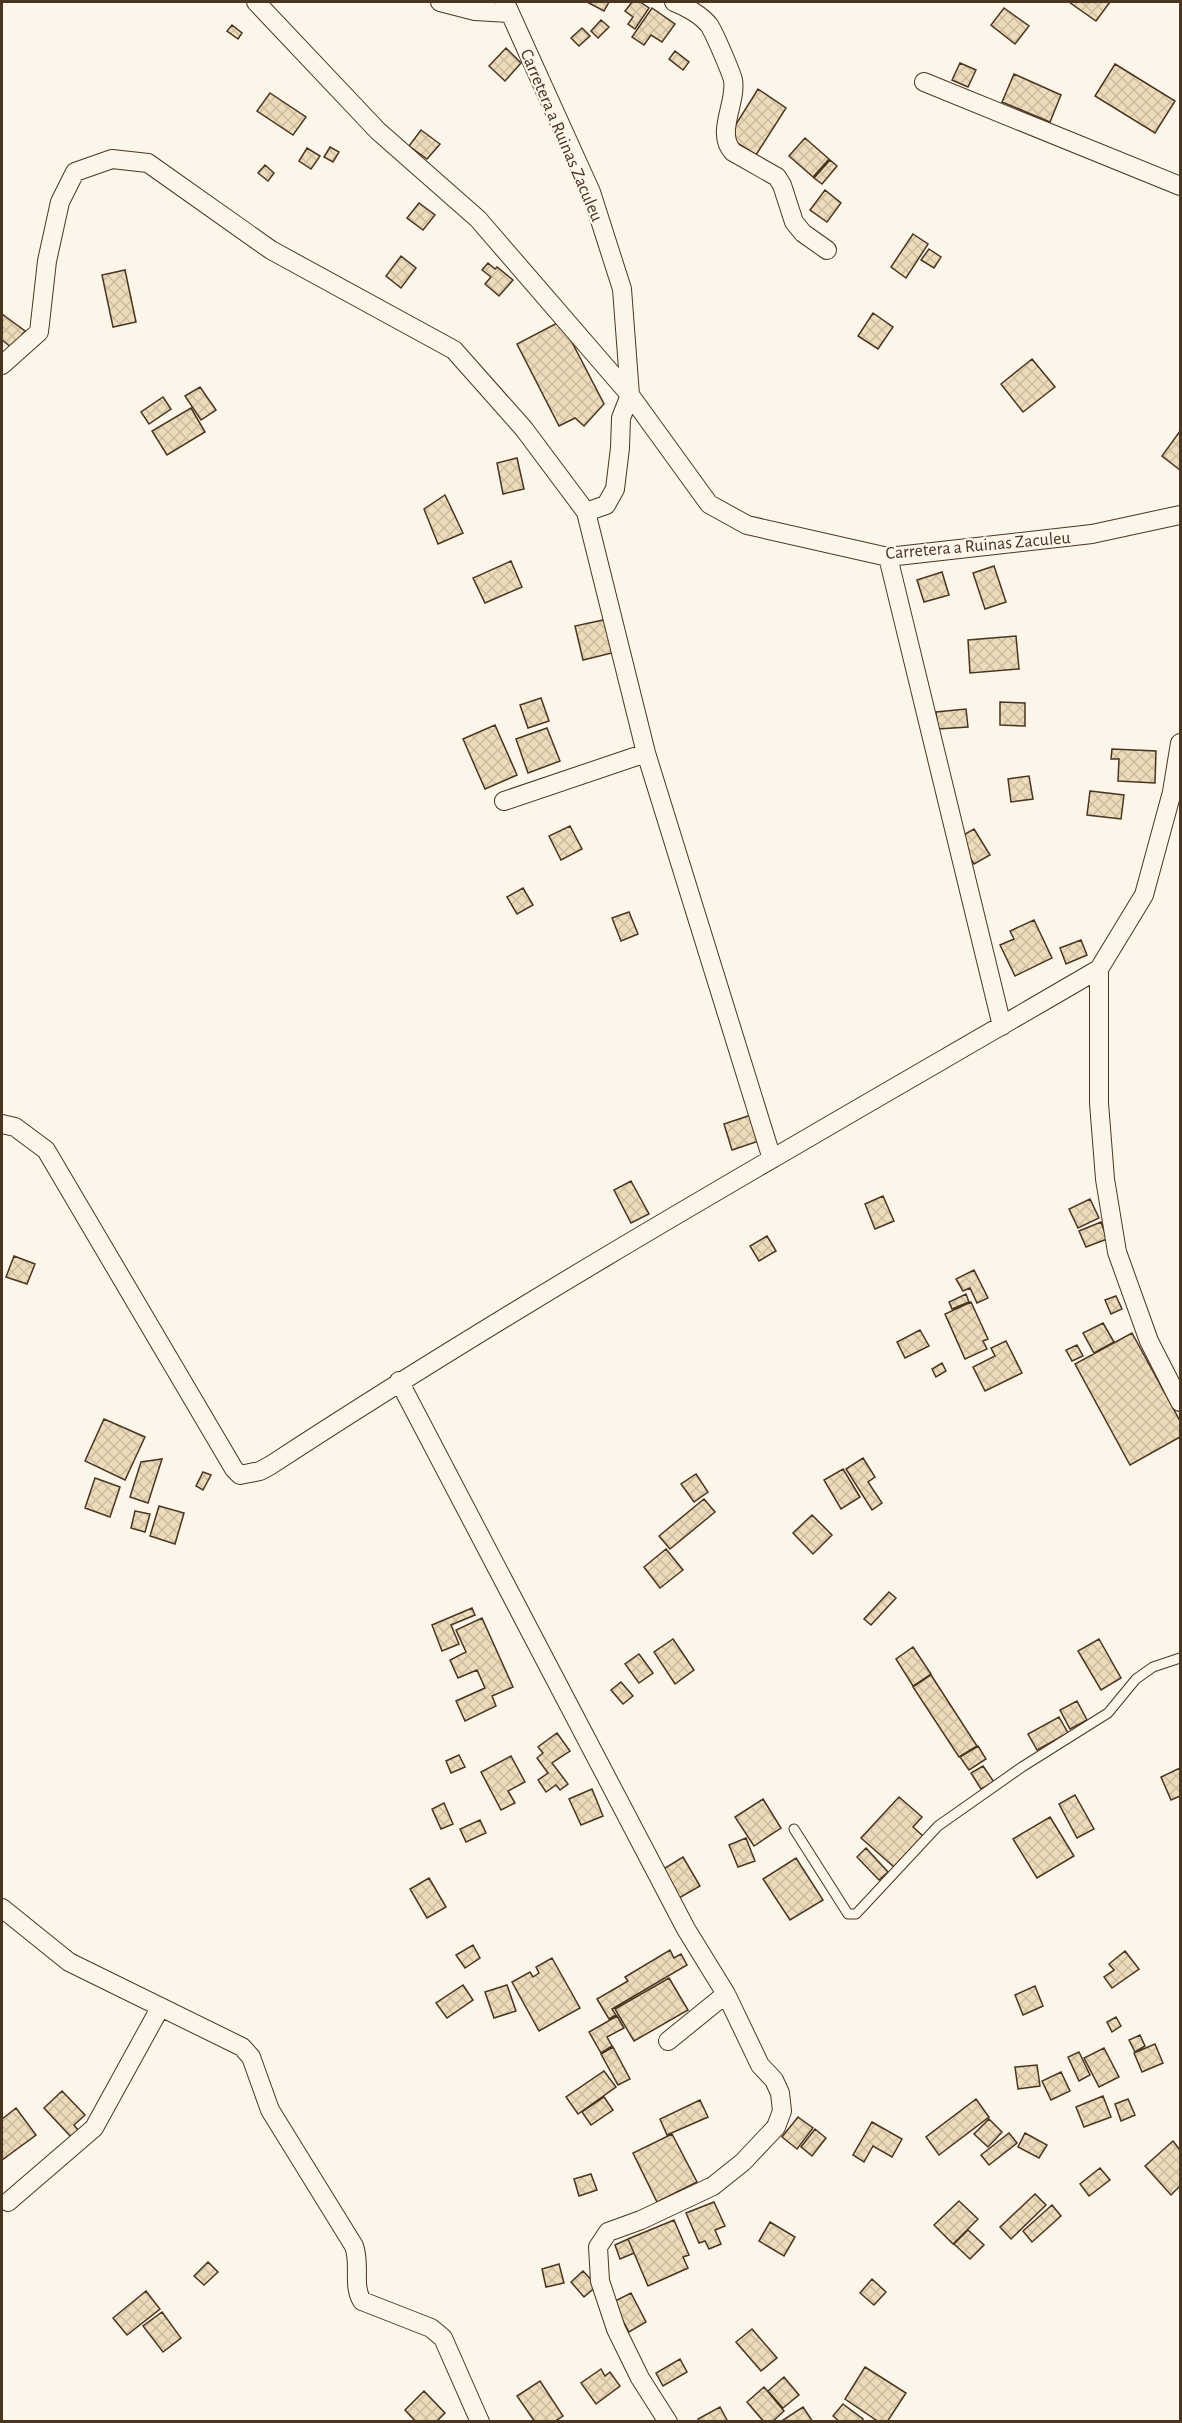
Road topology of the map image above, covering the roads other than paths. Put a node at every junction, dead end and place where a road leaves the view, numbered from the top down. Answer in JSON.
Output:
{"nodes":[{"id":1,"x":256,"y":2,"type":"edge"},
{"id":2,"x":440,"y":2,"type":"edge"},
{"id":3,"x":674,"y":2,"type":"edge"},
{"id":4,"x":507,"y":7,"type":"edge"},
{"id":5,"x":924,"y":82,"type":"dead end"},
{"id":6,"x":1180,"y":186,"type":"edge"},
{"id":7,"x":827,"y":250,"type":"dead end"},
{"id":8,"x":2,"y":365,"type":"edge"},
{"id":9,"x":630,"y":395,"type":"junction"},
{"id":10,"x":586,"y":512,"type":"junction"},
{"id":11,"x":1180,"y":515,"type":"edge"},
{"id":12,"x":888,"y":557,"type":"junction"},
{"id":13,"x":1180,"y":743,"type":"edge"},
{"id":14,"x":646,"y":753,"type":"junction"},
{"id":15,"x":1176,"y":790,"type":"edge"},
{"id":16,"x":504,"y":801,"type":"dead end"},
{"id":17,"x":1099,"y":969,"type":"junction"},
{"id":18,"x":1002,"y":1026,"type":"junction"},
{"id":19,"x":2,"y":1124,"type":"edge"},
{"id":20,"x":772,"y":1160,"type":"junction"},
{"id":21,"x":399,"y":1381,"type":"junction"},
{"id":22,"x":1180,"y":1402,"type":"edge"},
{"id":23,"x":1180,"y":1658,"type":"edge"},
{"id":24,"x":794,"y":1829,"type":"dead end"},
{"id":25,"x":2,"y":1908,"type":"edge"},
{"id":26,"x":726,"y":1994,"type":"junction"},
{"id":27,"x":160,"y":2008,"type":"junction"},
{"id":28,"x":668,"y":2041,"type":"dead end"},
{"id":29,"x":8,"y":2202,"type":"dead end"},
{"id":30,"x":480,"y":2421,"type":"edge"},
{"id":31,"x":668,"y":2421,"type":"edge"}],
"edges":[{"from":1,"to":9,"type":"street"},
{"from":2,"to":4,"type":"street","name":"Carretera a Ruinas Zaculeu"},
{"from":3,"to":7,"type":"street"},
{"from":4,"to":9,"type":"street","name":"Carretera a Ruinas Zaculeu"},
{"from":5,"to":6,"type":"street"},
{"from":8,"to":10,"type":"street"},
{"from":9,"to":10,"type":"street"},
{"from":9,"to":12,"type":"street","name":"Carretera a Ruinas Zaculeu"},
{"from":10,"to":14,"type":"street"},
{"from":11,"to":12,"type":"street","name":"Carretera a Ruinas Zaculeu"},
{"from":12,"to":18,"type":"street"},
{"from":13,"to":15,"type":"street"},
{"from":14,"to":16,"type":"street"},
{"from":14,"to":20,"type":"street"},
{"from":15,"to":17,"type":"street"},
{"from":17,"to":18,"type":"street"},
{"from":17,"to":22,"type":"street"},
{"from":18,"to":20,"type":"street"},
{"from":19,"to":21,"type":"street"},
{"from":20,"to":21,"type":"street"},
{"from":21,"to":26,"type":"street"},
{"from":23,"to":24,"type":"lane"},
{"from":25,"to":27,"type":"street"},
{"from":26,"to":28,"type":"street"},
{"from":26,"to":31,"type":"street"},
{"from":27,"to":29,"type":"street"},
{"from":27,"to":30,"type":"street"}]}
